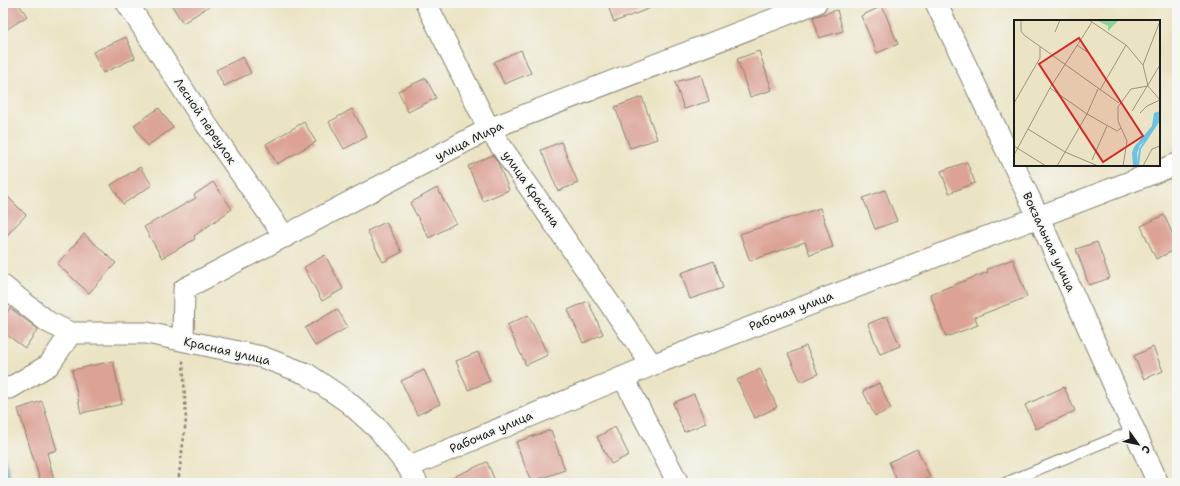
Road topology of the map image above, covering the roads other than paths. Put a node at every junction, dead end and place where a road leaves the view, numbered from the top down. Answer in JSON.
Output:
{"nodes":[{"id":1,"x":127,"y":3,"type":"edge"},
{"id":2,"x":426,"y":3,"type":"edge"},
{"id":3,"x":816,"y":3,"type":"edge"},
{"id":4,"x":936,"y":3,"type":"edge"},
{"id":5,"x":489,"y":129,"type":"junction"},
{"id":6,"x":1177,"y":164,"type":"edge"},
{"id":7,"x":1014,"y":166,"type":"edge"},
{"id":8,"x":1014,"y":166,"type":"edge"},
{"id":9,"x":1038,"y":216,"type":"junction"},
{"id":10,"x":285,"y":236,"type":"junction"},
{"id":11,"x":3,"y":286,"type":"edge"},
{"id":12,"x":71,"y":333,"type":"junction"},
{"id":13,"x":183,"y":340,"type":"junction"},
{"id":14,"x":652,"y":365,"type":"junction"},
{"id":15,"x":624,"y":377,"type":"junction"},
{"id":16,"x":10,"y":388,"type":"dead end"},
{"id":17,"x":1134,"y":430,"type":"junction"},
{"id":18,"x":412,"y":475,"type":"edge"},
{"id":19,"x":678,"y":483,"type":"edge"},
{"id":20,"x":1005,"y":483,"type":"edge"},
{"id":21,"x":1158,"y":483,"type":"edge"}],
"edges":[{"from":1,"to":10,"type":"street","name":"Лесной переулок"},
{"from":2,"to":5,"type":"street","name":"улица Красина"},
{"from":3,"to":5,"type":"street","name":"улица Мира"},
{"from":4,"to":7,"type":"street","name":"Вокзальная улица"},
{"from":5,"to":10,"type":"street","name":"улица Мира"},
{"from":5,"to":14,"type":"street","name":"улица Красина"},
{"from":6,"to":9,"type":"street","name":"Рабочая улица"},
{"from":8,"to":9,"type":"street","name":"Вокзальная улица"},
{"from":9,"to":14,"type":"street","name":"Рабочая улица"},
{"from":9,"to":17,"type":"street","name":"Вокзальная улица"},
{"from":10,"to":13,"type":"street","name":"улица Мира"},
{"from":11,"to":12,"type":"street","name":"Красная улица"},
{"from":12,"to":13,"type":"street","name":"Красная улица"},
{"from":12,"to":16,"type":"street"},
{"from":13,"to":18,"type":"street","name":"Красная улица"},
{"from":14,"to":15,"type":"street","name":"Рабочая улица"},
{"from":15,"to":18,"type":"street","name":"Рабочая улица"},
{"from":15,"to":19,"type":"street"},
{"from":17,"to":20,"type":"lane"},
{"from":17,"to":21,"type":"street","name":"Вокзальная улица"}]}
